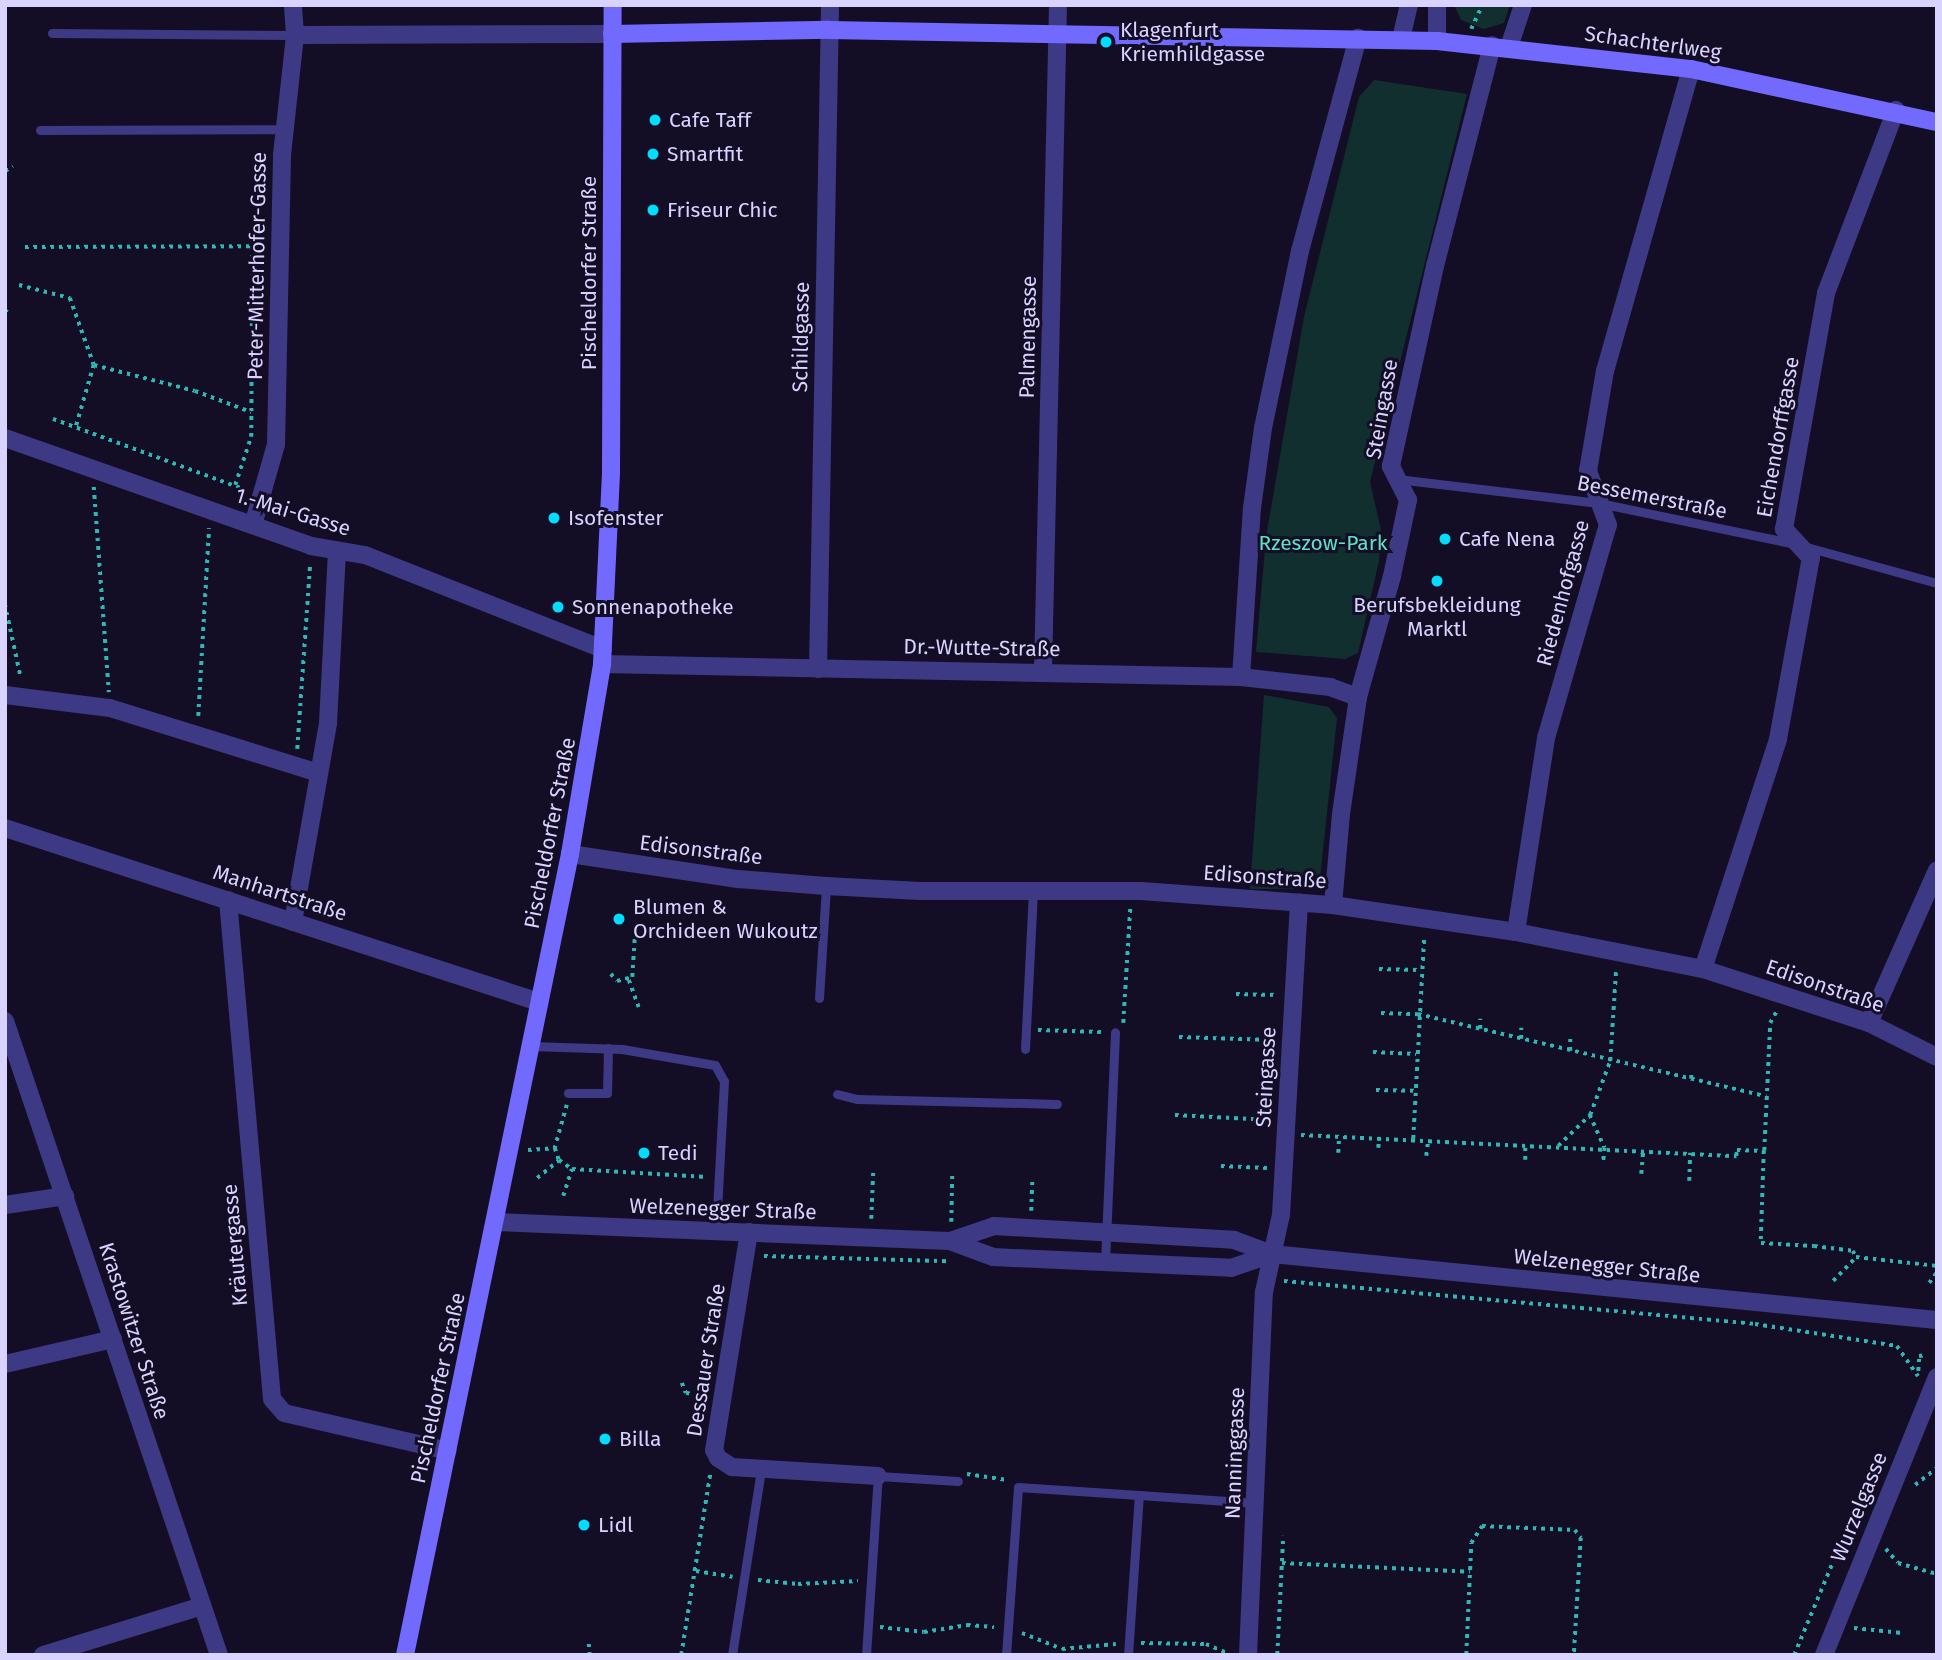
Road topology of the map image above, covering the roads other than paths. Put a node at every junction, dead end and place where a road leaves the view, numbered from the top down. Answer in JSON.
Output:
{"nodes":[{"id":1,"x":293,"y":5,"type":"edge"},
{"id":2,"x":613,"y":5,"type":"edge"},
{"id":3,"x":830,"y":5,"type":"edge"},
{"id":4,"x":1058,"y":5,"type":"edge"},
{"id":5,"x":1409,"y":5,"type":"edge"},
{"id":6,"x":1437,"y":5,"type":"edge"},
{"id":7,"x":1523,"y":5,"type":"edge"},
{"id":8,"x":829,"y":30,"type":"junction"},
{"id":9,"x":1058,"y":32,"type":"junction"},
{"id":10,"x":52,"y":33,"type":"dead end"},
{"id":11,"x":612,"y":34,"type":"junction"},
{"id":12,"x":295,"y":35,"type":"junction"},
{"id":13,"x":1358,"y":38,"type":"junction"},
{"id":14,"x":1401,"y":39,"type":"junction"},
{"id":15,"x":1437,"y":41,"type":"junction"},
{"id":16,"x":1500,"y":46,"type":"junction"},
{"id":17,"x":1691,"y":69,"type":"junction"},
{"id":18,"x":1896,"y":110,"type":"junction"},
{"id":19,"x":1937,"y":122,"type":"edge"},
{"id":20,"x":284,"y":129,"type":"junction"},
{"id":21,"x":40,"y":130,"type":"dead end"},
{"id":22,"x":5,"y":439,"type":"edge"},
{"id":23,"x":1397,"y":479,"type":"junction"},
{"id":24,"x":1599,"y":503,"type":"junction"},
{"id":25,"x":253,"y":525,"type":"junction"},
{"id":26,"x":1796,"y":544,"type":"junction"},
{"id":27,"x":337,"y":552,"type":"junction"},
{"id":28,"x":1937,"y":583,"type":"edge"},
{"id":29,"x":603,"y":656,"type":"junction"},
{"id":30,"x":818,"y":669,"type":"junction"},
{"id":31,"x":1043,"y":671,"type":"junction"},
{"id":32,"x":1241,"y":677,"type":"junction"},
{"id":33,"x":5,"y":695,"type":"edge"},
{"id":34,"x":1358,"y":697,"type":"junction"},
{"id":35,"x":319,"y":773,"type":"junction"},
{"id":36,"x":5,"y":828,"type":"edge"},
{"id":37,"x":570,"y":854,"type":"junction"},
{"id":38,"x":1937,"y":870,"type":"edge"},
{"id":39,"x":826,"y":886,"type":"junction"},
{"id":40,"x":1033,"y":888,"type":"junction"},
{"id":41,"x":228,"y":900,"type":"junction"},
{"id":42,"x":1299,"y":903,"type":"junction"},
{"id":43,"x":1334,"y":905,"type":"junction"},
{"id":44,"x":293,"y":922,"type":"junction"},
{"id":45,"x":1516,"y":932,"type":"junction"},
{"id":46,"x":1703,"y":969,"type":"junction"},
{"id":47,"x":818,"y":998,"type":"dead end"},
{"id":48,"x":540,"y":1002,"type":"junction"},
{"id":49,"x":5,"y":1021,"type":"edge"},
{"id":50,"x":1869,"y":1023,"type":"junction"},
{"id":51,"x":1115,"y":1032,"type":"road end"},
{"id":52,"x":531,"y":1045,"type":"junction"},
{"id":53,"x":608,"y":1048,"type":"junction"},
{"id":54,"x":1025,"y":1049,"type":"dead end"},
{"id":55,"x":1937,"y":1058,"type":"edge"},
{"id":56,"x":568,"y":1093,"type":"road end"},
{"id":57,"x":837,"y":1094,"type":"dead end"},
{"id":58,"x":1057,"y":1104,"type":"dead end"},
{"id":59,"x":65,"y":1196,"type":"junction"},
{"id":60,"x":5,"y":1205,"type":"edge"},
{"id":61,"x":496,"y":1222,"type":"junction"},
{"id":62,"x":716,"y":1231,"type":"junction"},
{"id":63,"x":749,"y":1232,"type":"junction"},
{"id":64,"x":1106,"y":1232,"type":"junction"},
{"id":65,"x":950,"y":1241,"type":"junction"},
{"id":66,"x":1272,"y":1254,"type":"junction"},
{"id":67,"x":1105,"y":1262,"type":"junction"},
{"id":68,"x":1937,"y":1320,"type":"edge"},
{"id":69,"x":113,"y":1339,"type":"junction"},
{"id":70,"x":5,"y":1364,"type":"edge"},
{"id":71,"x":1937,"y":1377,"type":"edge"},
{"id":72,"x":448,"y":1451,"type":"junction"},
{"id":73,"x":761,"y":1469,"type":"junction"},
{"id":74,"x":878,"y":1476,"type":"junction"},
{"id":75,"x":958,"y":1481,"type":"road end"},
{"id":76,"x":1139,"y":1495,"type":"junction"},
{"id":77,"x":1256,"y":1503,"type":"junction"},
{"id":78,"x":202,"y":1606,"type":"junction"},
{"id":79,"x":43,"y":1655,"type":"edge"},
{"id":80,"x":219,"y":1655,"type":"edge"},
{"id":81,"x":405,"y":1655,"type":"edge"},
{"id":82,"x":732,"y":1655,"type":"edge"},
{"id":83,"x":866,"y":1655,"type":"edge"},
{"id":84,"x":1006,"y":1655,"type":"edge"},
{"id":85,"x":1128,"y":1655,"type":"edge"},
{"id":86,"x":1248,"y":1655,"type":"edge"},
{"id":87,"x":1824,"y":1655,"type":"edge"}],
"edges":[{"from":1,"to":12,"type":"street","name":"Peter-Mitterhofer-Gasse"},
{"from":2,"to":11,"type":"main road","name":"Pischeldorfer Straße"},
{"from":3,"to":8,"type":"street","name":"Schildgasse"},
{"from":4,"to":9,"type":"street","name":"Palmengasse"},
{"from":5,"to":14,"type":"street"},
{"from":6,"to":15,"type":"street"},
{"from":7,"to":16,"type":"street","name":"Steingasse"},
{"from":8,"to":9,"type":"main road","name":"Schachterlweg"},
{"from":8,"to":11,"type":"main road","name":"Schachterlweg"},
{"from":8,"to":30,"type":"street","name":"Schildgasse"},
{"from":9,"to":13,"type":"main road","name":"Schachterlweg"},
{"from":9,"to":31,"type":"street","name":"Palmengasse"},
{"from":10,"to":12,"type":"lane"},
{"from":11,"to":12,"type":"street"},
{"from":11,"to":29,"type":"main road","name":"Pischeldorfer Straße"},
{"from":12,"to":20,"type":"street","name":"Peter-Mitterhofer-Gasse"},
{"from":13,"to":14,"type":"main road","name":"Schachterlweg"},
{"from":13,"to":32,"type":"street"},
{"from":14,"to":15,"type":"main road","name":"Schachterlweg"},
{"from":15,"to":16,"type":"main road","name":"Schachterlweg"},
{"from":16,"to":17,"type":"main road","name":"Schachterlweg"},
{"from":16,"to":23,"type":"street","name":"Steingasse"},
{"from":17,"to":18,"type":"main road","name":"Schachterlweg"},
{"from":17,"to":24,"type":"street","name":"Riedenhofgasse"},
{"from":18,"to":19,"type":"main road","name":"Schachterlweg"},
{"from":18,"to":26,"type":"street","name":"Eichendorffgasse"},
{"from":20,"to":21,"type":"lane"},
{"from":20,"to":25,"type":"street","name":"Peter-Mitterhofer-Gasse"},
{"from":22,"to":25,"type":"street","name":"1.-Mai-Gasse"},
{"from":23,"to":24,"type":"lane","name":"Bessemerstraße"},
{"from":23,"to":34,"type":"street","name":"Steingasse"},
{"from":24,"to":26,"type":"lane","name":"Bessemerstraße"},
{"from":24,"to":45,"type":"street","name":"Riedenhofgasse"},
{"from":25,"to":27,"type":"street","name":"1.-Mai-Gasse"},
{"from":26,"to":28,"type":"lane","name":"Bessemerstraße"},
{"from":26,"to":46,"type":"street","name":"Eichendorffgasse"},
{"from":27,"to":29,"type":"street","name":"1.-Mai-Gasse"},
{"from":27,"to":35,"type":"street"},
{"from":29,"to":30,"type":"street","name":"Dr.-Wutte-Straße"},
{"from":29,"to":37,"type":"main road","name":"Pischeldorfer Straße"},
{"from":30,"to":31,"type":"street","name":"Dr.-Wutte-Straße"},
{"from":31,"to":32,"type":"street","name":"Dr.-Wutte-Straße"},
{"from":32,"to":34,"type":"street","name":"Dr.-Wutte-Straße"},
{"from":33,"to":35,"type":"street"},
{"from":34,"to":43,"type":"street","name":"Steingasse"},
{"from":35,"to":44,"type":"street"},
{"from":36,"to":41,"type":"street","name":"Manhartstraße"},
{"from":37,"to":39,"type":"street","name":"Edisonstraße"},
{"from":37,"to":48,"type":"main road","name":"Pischeldorfer Straße"},
{"from":38,"to":50,"type":"street"},
{"from":39,"to":40,"type":"street","name":"Edisonstraße"},
{"from":39,"to":47,"type":"lane"},
{"from":40,"to":42,"type":"street","name":"Edisonstraße"},
{"from":40,"to":54,"type":"lane"},
{"from":41,"to":44,"type":"street","name":"Manhartstraße"},
{"from":41,"to":72,"type":"street","name":"Kräutergasse"},
{"from":42,"to":43,"type":"street","name":"Edisonstraße"},
{"from":42,"to":66,"type":"street","name":"Steingasse"},
{"from":43,"to":45,"type":"street","name":"Edisonstraße"},
{"from":44,"to":48,"type":"street","name":"Manhartstraße"},
{"from":45,"to":46,"type":"street","name":"Edisonstraße"},
{"from":46,"to":50,"type":"street","name":"Edisonstraße"},
{"from":48,"to":52,"type":"main road","name":"Pischeldorfer Straße"},
{"from":49,"to":59,"type":"street","name":"Krastowitzer Straße"},
{"from":50,"to":55,"type":"street","name":"Edisonstraße"},
{"from":51,"to":64,"type":"lane"},
{"from":52,"to":53,"type":"lane"},
{"from":52,"to":61,"type":"main road","name":"Pischeldorfer Straße"},
{"from":53,"to":56,"type":"lane"},
{"from":53,"to":62,"type":"lane"},
{"from":57,"to":58,"type":"lane"},
{"from":59,"to":60,"type":"street"},
{"from":59,"to":69,"type":"street","name":"Krastowitzer Straße"},
{"from":61,"to":62,"type":"street","name":"Welzenegger Straße"},
{"from":61,"to":72,"type":"main road","name":"Pischeldorfer Straße"},
{"from":62,"to":63,"type":"street","name":"Welzenegger Straße"},
{"from":63,"to":65,"type":"street","name":"Welzenegger Straße"},
{"from":63,"to":73,"type":"street","name":"Dessauer Straße"},
{"from":64,"to":65,"type":"street","name":"Welzenegger Straße"},
{"from":64,"to":66,"type":"street","name":"Welzenegger Straße"},
{"from":64,"to":67,"type":"lane"},
{"from":65,"to":67,"type":"street","name":"Welzenegger Straße"},
{"from":66,"to":67,"type":"street","name":"Welzenegger Straße"},
{"from":66,"to":68,"type":"street","name":"Welzenegger Straße"},
{"from":66,"to":77,"type":"street","name":"Nanninggasse"},
{"from":69,"to":70,"type":"street"},
{"from":69,"to":78,"type":"street","name":"Krastowitzer Straße"},
{"from":71,"to":87,"type":"street","name":"Wurzelgasse"},
{"from":72,"to":81,"type":"main road","name":"Pischeldorfer Straße"},
{"from":73,"to":74,"type":"street","name":"Dessauer Straße"},
{"from":73,"to":82,"type":"lane"},
{"from":74,"to":75,"type":"lane"},
{"from":74,"to":83,"type":"lane"},
{"from":76,"to":77,"type":"lane"},
{"from":76,"to":84,"type":"lane"},
{"from":76,"to":85,"type":"lane"},
{"from":77,"to":86,"type":"street","name":"Nanninggasse"},
{"from":78,"to":79,"type":"street"},
{"from":78,"to":80,"type":"street","name":"Krastowitzer Straße"}]}
